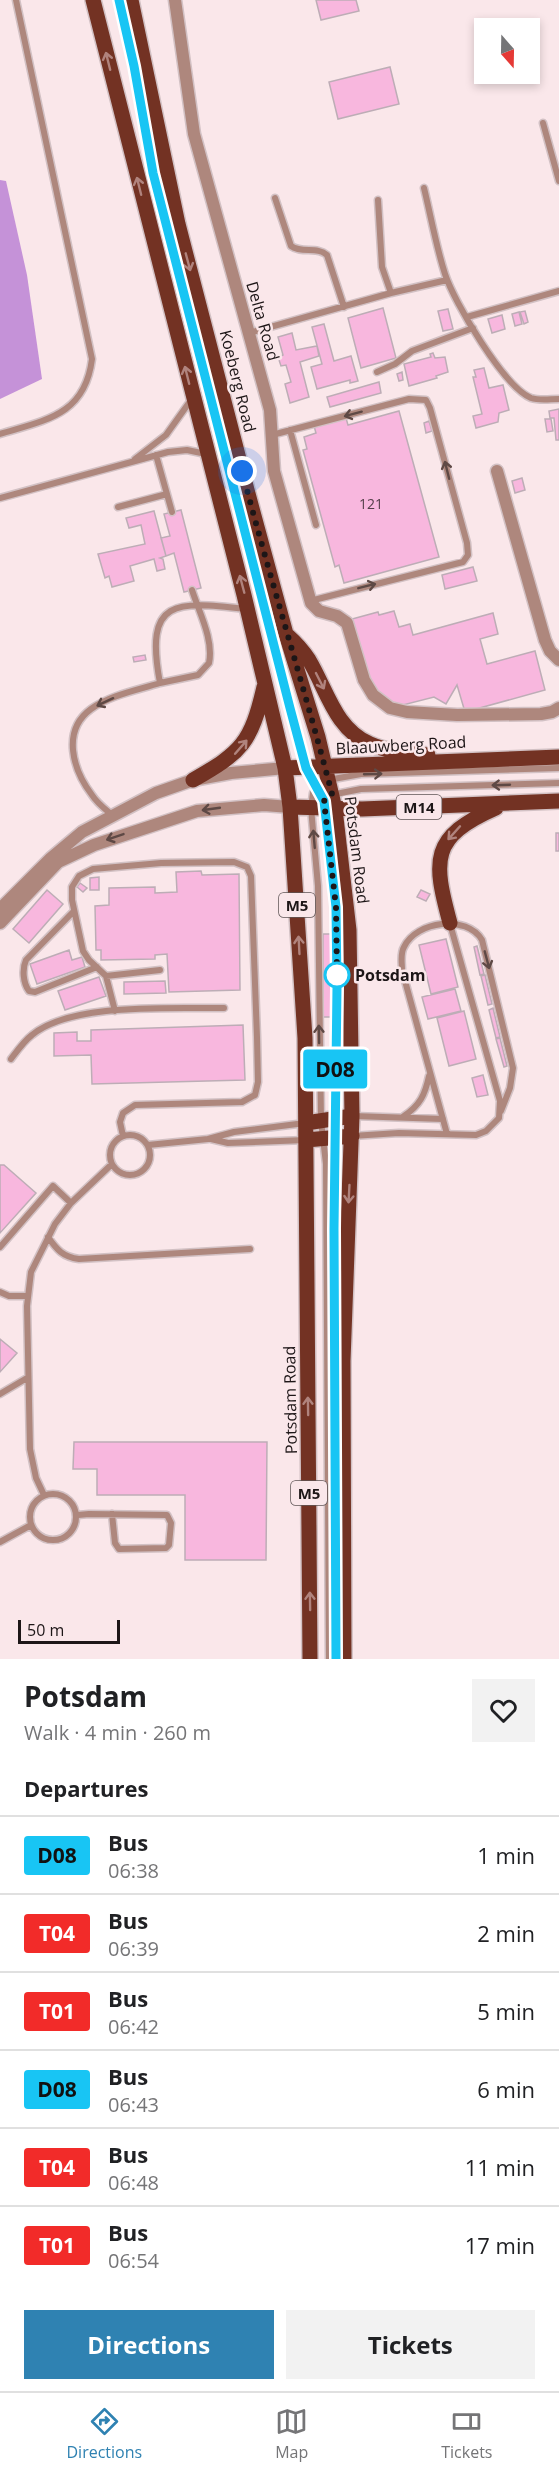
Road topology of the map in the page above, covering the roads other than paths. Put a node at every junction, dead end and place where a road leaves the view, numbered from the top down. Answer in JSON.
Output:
{"nodes":[{"id":1,"x":16,"y":0,"type":"edge"},
{"id":2,"x":93,"y":0,"type":"edge"},
{"id":3,"x":119,"y":0,"type":"edge"},
{"id":4,"x":131,"y":0,"type":"edge"},
{"id":5,"x":175,"y":0,"type":"edge"},
{"id":6,"x":543,"y":123,"type":"dead end"},
{"id":7,"x":559,"y":181,"type":"edge"},
{"id":8,"x":424,"y":188,"type":"dead end"},
{"id":9,"x":275,"y":198,"type":"dead end"},
{"id":10,"x":378,"y":200,"type":"dead end"},
{"id":11,"x":447,"y":280,"type":"junction"},
{"id":12,"x":559,"y":291,"type":"edge"},
{"id":13,"x":391,"y":293,"type":"junction"},
{"id":14,"x":345,"y":307,"type":"junction"},
{"id":15,"x":467,"y":317,"type":"junction"},
{"id":16,"x":473,"y":328,"type":"junction"},
{"id":17,"x":249,"y":333,"type":"junction"},
{"id":18,"x":377,"y":372,"type":"dead end"},
{"id":19,"x":193,"y":397,"type":"junction"},
{"id":20,"x":559,"y":399,"type":"edge"},
{"id":21,"x":290,"y":430,"type":"junction"},
{"id":22,"x":0,"y":434,"type":"edge"},
{"id":23,"x":272,"y":435,"type":"junction"},
{"id":24,"x":208,"y":454,"type":"junction"},
{"id":25,"x":156,"y":455,"type":"junction"},
{"id":26,"x":129,"y":462,"type":"junction"},
{"id":27,"x":497,"y":471,"type":"dead end"},
{"id":28,"x":167,"y":494,"type":"junction"},
{"id":29,"x":0,"y":498,"type":"edge"},
{"id":30,"x":118,"y":507,"type":"dead end"},
{"id":31,"x":172,"y":512,"type":"dead end"},
{"id":32,"x":316,"y":525,"type":"dead end"},
{"id":33,"x":192,"y":590,"type":"dead end"},
{"id":34,"x":310,"y":601,"type":"junction"},
{"id":35,"x":196,"y":603,"type":"junction"},
{"id":36,"x":247,"y":609,"type":"junction"},
{"id":37,"x":286,"y":634,"type":"junction"},
{"id":38,"x":559,"y":660,"type":"edge"},
{"id":39,"x":265,"y":682,"type":"junction"},
{"id":40,"x":160,"y":684,"type":"junction"},
{"id":41,"x":559,"y":708,"type":"edge"},
{"id":42,"x":559,"y":757,"type":"edge"},
{"id":43,"x":464,"y":760,"type":"junction"},
{"id":44,"x":285,"y":768,"type":"junction"},
{"id":45,"x":306,"y":768,"type":"junction"},
{"id":46,"x":559,"y":768,"type":"edge"},
{"id":47,"x":193,"y":780,"type":"junction"},
{"id":48,"x":559,"y":783,"type":"edge"},
{"id":49,"x":325,"y":794,"type":"junction"},
{"id":50,"x":559,"y":801,"type":"edge"},
{"id":51,"x":504,"y":805,"type":"junction"},
{"id":52,"x":290,"y":807,"type":"junction"},
{"id":53,"x":112,"y":815,"type":"junction"},
{"id":54,"x":0,"y":909,"type":"edge"},
{"id":55,"x":75,"y":911,"type":"junction"},
{"id":56,"x":0,"y":923,"type":"edge"},
{"id":57,"x":450,"y":923,"type":"junction"},
{"id":58,"x":97,"y":967,"type":"junction"},
{"id":59,"x":160,"y":970,"type":"dead end"},
{"id":60,"x":106,"y":976,"type":"junction"},
{"id":61,"x":224,"y":1008,"type":"dead end"},
{"id":62,"x":115,"y":1011,"type":"junction"},
{"id":63,"x":11,"y":1059,"type":"dead end"},
{"id":64,"x":430,"y":1075,"type":"junction"},
{"id":65,"x":501,"y":1111,"type":"junction"},
{"id":66,"x":352,"y":1116,"type":"junction"},
{"id":67,"x":403,"y":1117,"type":"junction"},
{"id":68,"x":443,"y":1119,"type":"junction"},
{"id":69,"x":320,"y":1121,"type":"junction"},
{"id":70,"x":447,"y":1134,"type":"junction"},
{"id":71,"x":123,"y":1136,"type":"junction"},
{"id":72,"x":352,"y":1136,"type":"junction"},
{"id":73,"x":328,"y":1138,"type":"junction"},
{"id":74,"x":208,"y":1139,"type":"junction"},
{"id":75,"x":306,"y":1140,"type":"junction"},
{"id":76,"x":148,"y":1145,"type":"junction"},
{"id":77,"x":112,"y":1164,"type":"junction"},
{"id":78,"x":71,"y":1203,"type":"junction"},
{"id":79,"x":48,"y":1237,"type":"junction"},
{"id":80,"x":0,"y":1247,"type":"edge"},
{"id":81,"x":250,"y":1249,"type":"dead end"},
{"id":82,"x":0,"y":1292,"type":"edge"},
{"id":83,"x":28,"y":1296,"type":"junction"},
{"id":84,"x":27,"y":1378,"type":"junction"},
{"id":85,"x":0,"y":1394,"type":"edge"},
{"id":86,"x":44,"y":1495,"type":"junction"},
{"id":87,"x":112,"y":1514,"type":"junction"},
{"id":88,"x":78,"y":1515,"type":"junction"},
{"id":89,"x":30,"y":1525,"type":"junction"},
{"id":90,"x":0,"y":1542,"type":"edge"},
{"id":91,"x":310,"y":1659,"type":"edge"},
{"id":92,"x":329,"y":1659,"type":"edge"},
{"id":93,"x":336,"y":1659,"type":"edge"},
{"id":94,"x":344,"y":1659,"type":"edge"}],
"edges":[{"from":1,"to":22,"type":"lane"},
{"from":19,"to":2,"type":"main road","number":"M5","one_way":true},
{"from":3,"to":45,"type":"lane"},
{"from":4,"to":37,"type":"main road","name":"Koeberg Road","number":"M5","one_way":true},
{"from":5,"to":17,"type":"street","name":"Delta Road"},
{"from":6,"to":7,"type":"lane"},
{"from":8,"to":11,"type":"lane"},
{"from":9,"to":14,"type":"lane"},
{"from":10,"to":13,"type":"lane"},
{"from":11,"to":13,"type":"lane"},
{"from":11,"to":15,"type":"lane"},
{"from":12,"to":15,"type":"lane"},
{"from":13,"to":14,"type":"lane"},
{"from":14,"to":17,"type":"lane"},
{"from":15,"to":16,"type":"lane"},
{"from":16,"to":18,"type":"lane"},
{"from":16,"to":20,"type":"lane"},
{"from":17,"to":23,"type":"street","name":"Delta Road"},
{"from":19,"to":24,"type":"main road","number":"M5"},
{"from":19,"to":26,"type":"lane"},
{"from":21,"to":23,"type":"lane"},
{"from":21,"to":32,"type":"lane"},
{"from":34,"to":21,"type":"lane","one_way":true},
{"from":23,"to":34,"type":"street","name":"Delta Road"},
{"from":24,"to":25,"type":"lane"},
{"from":36,"to":24,"type":"main road","number":"M5","one_way":true},
{"from":25,"to":26,"type":"lane"},
{"from":25,"to":28,"type":"lane"},
{"from":26,"to":29,"type":"lane"},
{"from":27,"to":38,"type":"street"},
{"from":28,"to":30,"type":"lane"},
{"from":28,"to":31,"type":"lane"},
{"from":33,"to":35,"type":"lane"},
{"from":34,"to":41,"type":"street"},
{"from":35,"to":36,"type":"lane"},
{"from":35,"to":40,"type":"lane"},
{"from":35,"to":40,"type":"lane"},
{"from":36,"to":39,"type":"main road","number":"M5"},
{"from":37,"to":43,"type":"main road","one_way":true},
{"from":37,"to":49,"type":"main road","name":"Koeberg Road","number":"M5"},
{"from":39,"to":44,"type":"main road","number":"M5"},
{"from":47,"to":39,"type":"main road","one_way":true},
{"from":40,"to":53,"type":"lane","one_way":true},
{"from":42,"to":43,"type":"main road","name":"Blaauwberg Road","number":"M14"},
{"from":43,"to":49,"type":"main road","name":"Blaauwberg Road","number":"M14"},
{"from":44,"to":45,"type":"main road","name":"Blaauwberg Road","number":"M14"},
{"from":44,"to":47,"type":"street","name":"Blaauwberg Road"},
{"from":44,"to":52,"type":"main road","name":"Potsdam Road","number":"M5"},
{"from":45,"to":49,"type":"main road","name":"Blaauwberg Road","number":"M14"},
{"from":49,"to":46,"type":"lane","one_way":true},
{"from":47,"to":53,"type":"street","name":"Blaauwberg Road"},
{"from":48,"to":49,"type":"lane","one_way":true},
{"from":49,"to":51,"type":"main road","name":"Blaauwberg Road","number":"M14"},
{"from":49,"to":52,"type":"main road","name":"Blaauwberg Road","number":"M14"},
{"from":49,"to":66,"type":"main road","name":"Potsdam Road","number":"M5"},
{"from":69,"to":49,"type":"lane","one_way":true},
{"from":49,"to":69,"type":"lane"},
{"from":50,"to":51,"type":"main road","name":"Blaauwberg Road","number":"M14"},
{"from":51,"to":57,"type":"main road","one_way":true},
{"from":52,"to":56,"type":"street","name":"Blaauwberg Road","one_way":true},
{"from":69,"to":52,"type":"main road","name":"Potsdam Road","number":"M5","one_way":true},
{"from":53,"to":54,"type":"street","name":"Blaauwberg Road"},
{"from":55,"to":58,"type":"lane"},
{"from":55,"to":58,"type":"lane"},
{"from":55,"to":71,"type":"lane"},
{"from":57,"to":64,"type":"lane"},
{"from":57,"to":65,"type":"lane"},
{"from":57,"to":65,"type":"lane","one_way":true},
{"from":58,"to":60,"type":"lane"},
{"from":59,"to":60,"type":"lane"},
{"from":60,"to":62,"type":"lane"},
{"from":61,"to":62,"type":"lane"},
{"from":62,"to":63,"type":"lane"},
{"from":64,"to":67,"type":"lane"},
{"from":64,"to":68,"type":"lane"},
{"from":65,"to":70,"type":"lane"},
{"from":66,"to":67,"type":"lane"},
{"from":66,"to":69,"type":"main road"},
{"from":66,"to":72,"type":"main road","name":"Potsdam Road","number":"M5"},
{"from":67,"to":68,"type":"lane"},
{"from":68,"to":70,"type":"lane"},
{"from":69,"to":73,"type":"lane"},
{"from":69,"to":73,"type":"lane"},
{"from":69,"to":74,"type":"lane"},
{"from":69,"to":75,"type":"main road","name":"Potsdam Road","number":"M5"},
{"from":70,"to":72,"type":"lane"},
{"from":71,"to":76,"type":"lane"},
{"from":71,"to":77,"type":"lane"},
{"from":72,"to":73,"type":"main road"},
{"from":72,"to":94,"type":"main road","name":"Potsdam Road","number":"M5","one_way":true},
{"from":73,"to":75,"type":"main road"},
{"from":73,"to":92,"type":"lane"},
{"from":73,"to":93,"type":"lane"},
{"from":74,"to":75,"type":"lane"},
{"from":74,"to":76,"type":"lane"},
{"from":91,"to":75,"type":"main road","name":"Potsdam Road","number":"M5","one_way":true},
{"from":76,"to":77,"type":"lane"},
{"from":77,"to":78,"type":"lane"},
{"from":78,"to":79,"type":"lane"},
{"from":78,"to":80,"type":"lane"},
{"from":79,"to":81,"type":"lane"},
{"from":79,"to":83,"type":"lane"},
{"from":82,"to":83,"type":"lane"},
{"from":83,"to":84,"type":"lane"},
{"from":84,"to":85,"type":"lane"},
{"from":84,"to":86,"type":"lane"},
{"from":86,"to":88,"type":"lane"},
{"from":86,"to":89,"type":"lane"},
{"from":87,"to":87,"type":"lane"},
{"from":87,"to":88,"type":"lane"},
{"from":88,"to":89,"type":"lane"},
{"from":89,"to":90,"type":"lane"}]}
